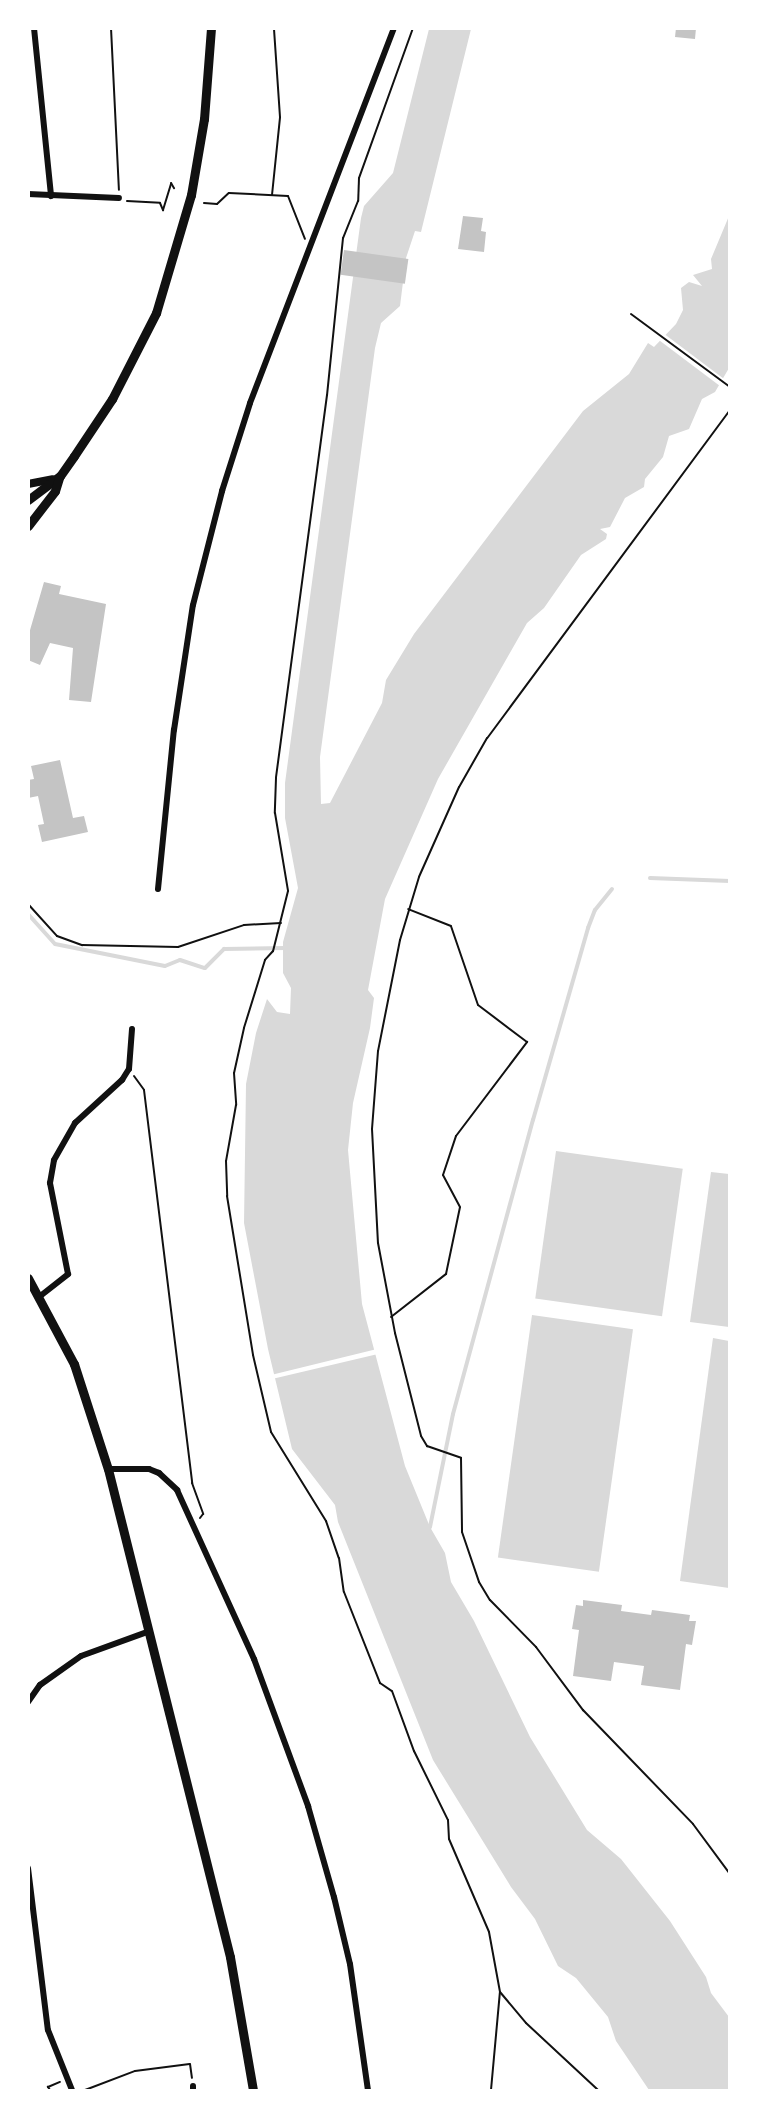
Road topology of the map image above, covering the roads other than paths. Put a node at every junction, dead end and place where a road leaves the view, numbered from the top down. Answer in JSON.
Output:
{"nodes":[{"id":1,"x":34,"y":28,"type":"edge"},
{"id":2,"x":211,"y":28,"type":"edge"},
{"id":3,"x":394,"y":28,"type":"edge"},
{"id":4,"x":28,"y":194,"type":"edge"},
{"id":5,"x":51,"y":196,"type":"junction"},
{"id":6,"x":119,"y":198,"type":"road end"},
{"id":7,"x":60,"y":476,"type":"junction"},
{"id":8,"x":28,"y":484,"type":"edge"},
{"id":9,"x":28,"y":500,"type":"edge"},
{"id":10,"x":33,"y":514,"type":"edge"},
{"id":11,"x":28,"y":526,"type":"edge"},
{"id":12,"x":158,"y":889,"type":"dead end"},
{"id":13,"x":132,"y":1029,"type":"dead end"},
{"id":14,"x":28,"y":1278,"type":"edge"},
{"id":15,"x":39,"y":1297,"type":"junction"},
{"id":16,"x":108,"y":1469,"type":"junction"},
{"id":17,"x":147,"y":1632,"type":"junction"},
{"id":18,"x":28,"y":1702,"type":"edge"},
{"id":19,"x":28,"y":1868,"type":"edge"},
{"id":20,"x":72,"y":2091,"type":"edge"},
{"id":21,"x":253,"y":2091,"type":"edge"},
{"id":22,"x":368,"y":2091,"type":"edge"}],
"edges":[{"from":1,"to":5,"type":"street"},
{"from":2,"to":7,"type":"main road"},
{"from":3,"to":12,"type":"street"},
{"from":4,"to":5,"type":"street"},
{"from":5,"to":6,"type":"street"},
{"from":7,"to":8,"type":"street"},
{"from":7,"to":9,"type":"main road"},
{"from":7,"to":10,"type":"main road"},
{"from":10,"to":11,"type":"main road"},
{"from":13,"to":15,"type":"street"},
{"from":14,"to":15,"type":"main road"},
{"from":15,"to":16,"type":"main road"},
{"from":16,"to":17,"type":"main road"},
{"from":16,"to":22,"type":"street"},
{"from":17,"to":18,"type":"street"},
{"from":17,"to":21,"type":"main road"},
{"from":19,"to":20,"type":"street"}]}
